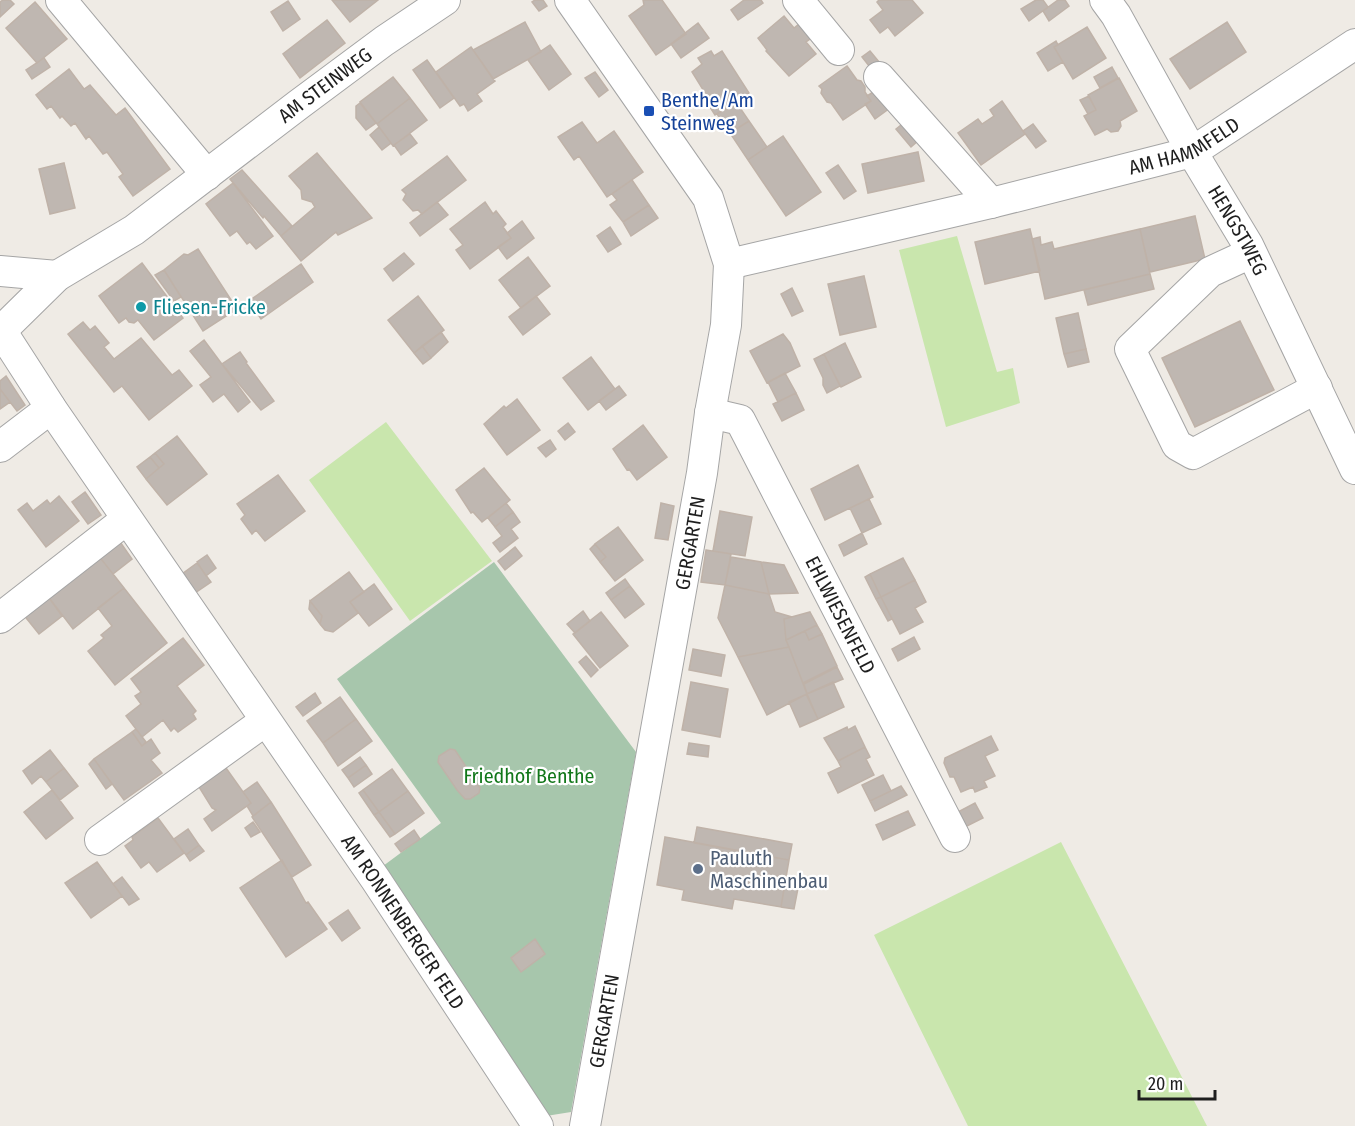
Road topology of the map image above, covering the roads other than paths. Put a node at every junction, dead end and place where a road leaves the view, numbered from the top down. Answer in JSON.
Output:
{"nodes":[{"id":1,"x":60,"y":0,"type":"edge"},
{"id":2,"x":445,"y":0,"type":"edge"},
{"id":3,"x":570,"y":0,"type":"edge"},
{"id":4,"x":798,"y":0,"type":"edge"},
{"id":5,"x":1118,"y":5,"type":"edge"},
{"id":6,"x":1355,"y":44,"type":"edge"},
{"id":7,"x":839,"y":50,"type":"dead end"},
{"id":8,"x":879,"y":77,"type":"dead end"},
{"id":9,"x":1192,"y":152,"type":"junction"},
{"id":10,"x":207,"y":175,"type":"junction"},
{"id":11,"x":991,"y":203,"type":"junction"},
{"id":12,"x":1251,"y":253,"type":"junction"},
{"id":13,"x":729,"y":264,"type":"junction"},
{"id":14,"x":0,"y":271,"type":"edge"},
{"id":15,"x":57,"y":276,"type":"junction"},
{"id":16,"x":1,"y":330,"type":"edge"},
{"id":17,"x":1317,"y":388,"type":"junction"},
{"id":18,"x":51,"y":408,"type":"junction"},
{"id":19,"x":710,"y":413,"type":"junction"},
{"id":20,"x":0,"y":447,"type":"edge"},
{"id":21,"x":1355,"y":469,"type":"edge"},
{"id":22,"x":127,"y":519,"type":"junction"},
{"id":23,"x":0,"y":618,"type":"edge"},
{"id":24,"x":265,"y":721,"type":"junction"},
{"id":25,"x":955,"y":837,"type":"dead end"},
{"id":26,"x":100,"y":840,"type":"dead end"},
{"id":27,"x":538,"y":1126,"type":"edge"},
{"id":28,"x":585,"y":1126,"type":"edge"}],
"edges":[{"from":1,"to":10,"type":"street"},
{"from":2,"to":10,"type":"street","name":"AM STEINWEG"},
{"from":3,"to":13,"type":"street","name":"GERGARTEN"},
{"from":4,"to":7,"type":"street"},
{"from":5,"to":9,"type":"street","name":"HENGSTWEG"},
{"from":6,"to":9,"type":"street","name":"AM HAMMFELD"},
{"from":8,"to":11,"type":"street"},
{"from":9,"to":11,"type":"street","name":"AM HAMMFELD"},
{"from":9,"to":12,"type":"street","name":"HENGSTWEG"},
{"from":10,"to":15,"type":"street","name":"AM STEINWEG"},
{"from":11,"to":13,"type":"street","name":"AM HAMMFELD"},
{"from":12,"to":17,"type":"street","name":"HENGSTWEG"},
{"from":12,"to":17,"type":"street"},
{"from":13,"to":19,"type":"street","name":"GERGARTEN"},
{"from":14,"to":15,"type":"street"},
{"from":15,"to":16,"type":"street","name":"AM RONNENBERGER FELD"},
{"from":16,"to":18,"type":"street","name":"AM RONNENBERGER FELD"},
{"from":17,"to":21,"type":"street","name":"HENGSTWEG"},
{"from":18,"to":20,"type":"street"},
{"from":18,"to":22,"type":"street","name":"AM RONNENBERGER FELD"},
{"from":19,"to":25,"type":"street","name":"EHLWIESENFELD"},
{"from":19,"to":28,"type":"street","name":"GERGARTEN"},
{"from":22,"to":23,"type":"street"},
{"from":22,"to":24,"type":"street","name":"AM RONNENBERGER FELD"},
{"from":24,"to":26,"type":"street"},
{"from":24,"to":27,"type":"street","name":"AM RONNENBERGER FELD"}]}
